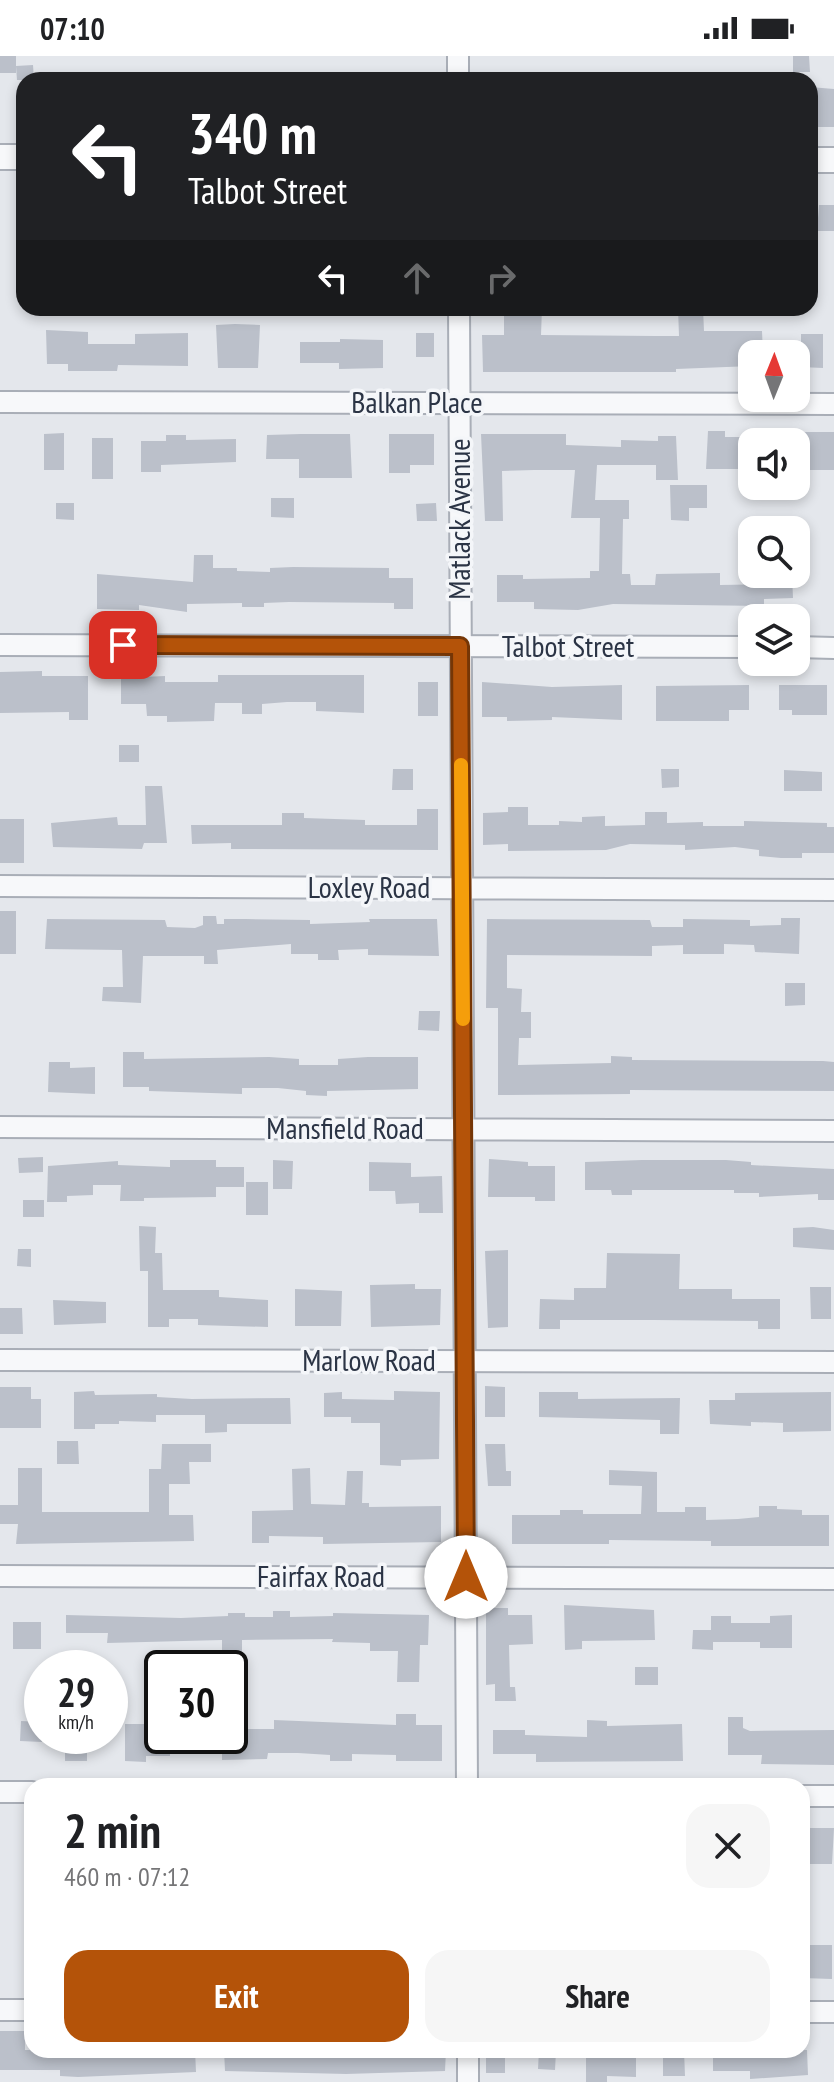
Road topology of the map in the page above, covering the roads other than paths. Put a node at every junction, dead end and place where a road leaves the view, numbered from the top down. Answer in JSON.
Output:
{"nodes":[{"id":1,"x":459,"y":316,"type":"edge"},
{"id":2,"x":0,"y":402,"type":"edge"},
{"id":3,"x":459,"y":403,"type":"junction"},
{"id":4,"x":834,"y":404,"type":"edge"},
{"id":5,"x":0,"y":645,"type":"edge"},
{"id":6,"x":460,"y":646,"type":"junction"},
{"id":7,"x":738,"y":647,"type":"edge"},
{"id":8,"x":810,"y":647,"type":"edge"},
{"id":9,"x":834,"y":648,"type":"edge"},
{"id":10,"x":0,"y":886,"type":"edge"},
{"id":11,"x":462,"y":888,"type":"junction"},
{"id":12,"x":834,"y":890,"type":"edge"},
{"id":13,"x":0,"y":1127,"type":"edge"},
{"id":14,"x":463,"y":1130,"type":"junction"},
{"id":15,"x":834,"y":1131,"type":"edge"},
{"id":16,"x":0,"y":1360,"type":"edge"},
{"id":17,"x":464,"y":1361,"type":"junction"},
{"id":18,"x":834,"y":1362,"type":"edge"},
{"id":19,"x":0,"y":1576,"type":"edge"},
{"id":20,"x":466,"y":1577,"type":"junction"},
{"id":21,"x":834,"y":1579,"type":"edge"},
{"id":22,"x":467,"y":1778,"type":"edge"},
{"id":23,"x":0,"y":1792,"type":"edge"},
{"id":24,"x":24,"y":1792,"type":"edge"},
{"id":25,"x":810,"y":1796,"type":"edge"},
{"id":26,"x":834,"y":1796,"type":"edge"},
{"id":27,"x":0,"y":2010,"type":"edge"},
{"id":28,"x":24,"y":2010,"type":"edge"},
{"id":29,"x":810,"y":2012,"type":"edge"},
{"id":30,"x":834,"y":2012,"type":"edge"},
{"id":31,"x":468,"y":2058,"type":"edge"},
{"id":32,"x":468,"y":2082,"type":"edge"}],
"edges":[{"from":1,"to":3,"type":"street","name":"Matlack Avenue"},
{"from":2,"to":3,"type":"street","name":"Balkan Place"},
{"from":3,"to":4,"type":"street","name":"Balkan Place"},
{"from":3,"to":6,"type":"street","name":"Matlack Avenue"},
{"from":5,"to":6,"type":"street","name":"Talbot Street"},
{"from":6,"to":7,"type":"street","name":"Talbot Street"},
{"from":6,"to":11,"type":"street","name":"Matlack Avenue"},
{"from":8,"to":9,"type":"street"},
{"from":10,"to":11,"type":"street","name":"Loxley Road"},
{"from":11,"to":12,"type":"street","name":"Loxley Road"},
{"from":11,"to":14,"type":"street","name":"Matlack Avenue"},
{"from":13,"to":14,"type":"street","name":"Mansfield Road"},
{"from":14,"to":15,"type":"street","name":"Mansfield Road"},
{"from":14,"to":17,"type":"street","name":"Matlack Avenue"},
{"from":16,"to":17,"type":"street","name":"Marlow Road"},
{"from":17,"to":18,"type":"street","name":"Marlow Road"},
{"from":17,"to":20,"type":"street","name":"Matlack Avenue"},
{"from":19,"to":20,"type":"street","name":"Fairfax Road"},
{"from":20,"to":21,"type":"street","name":"Fairfax Road"},
{"from":20,"to":22,"type":"street","name":"Matlack Avenue"},
{"from":23,"to":24,"type":"street"},
{"from":25,"to":26,"type":"street"},
{"from":27,"to":28,"type":"street"},
{"from":29,"to":30,"type":"street"},
{"from":31,"to":32,"type":"street"}]}
